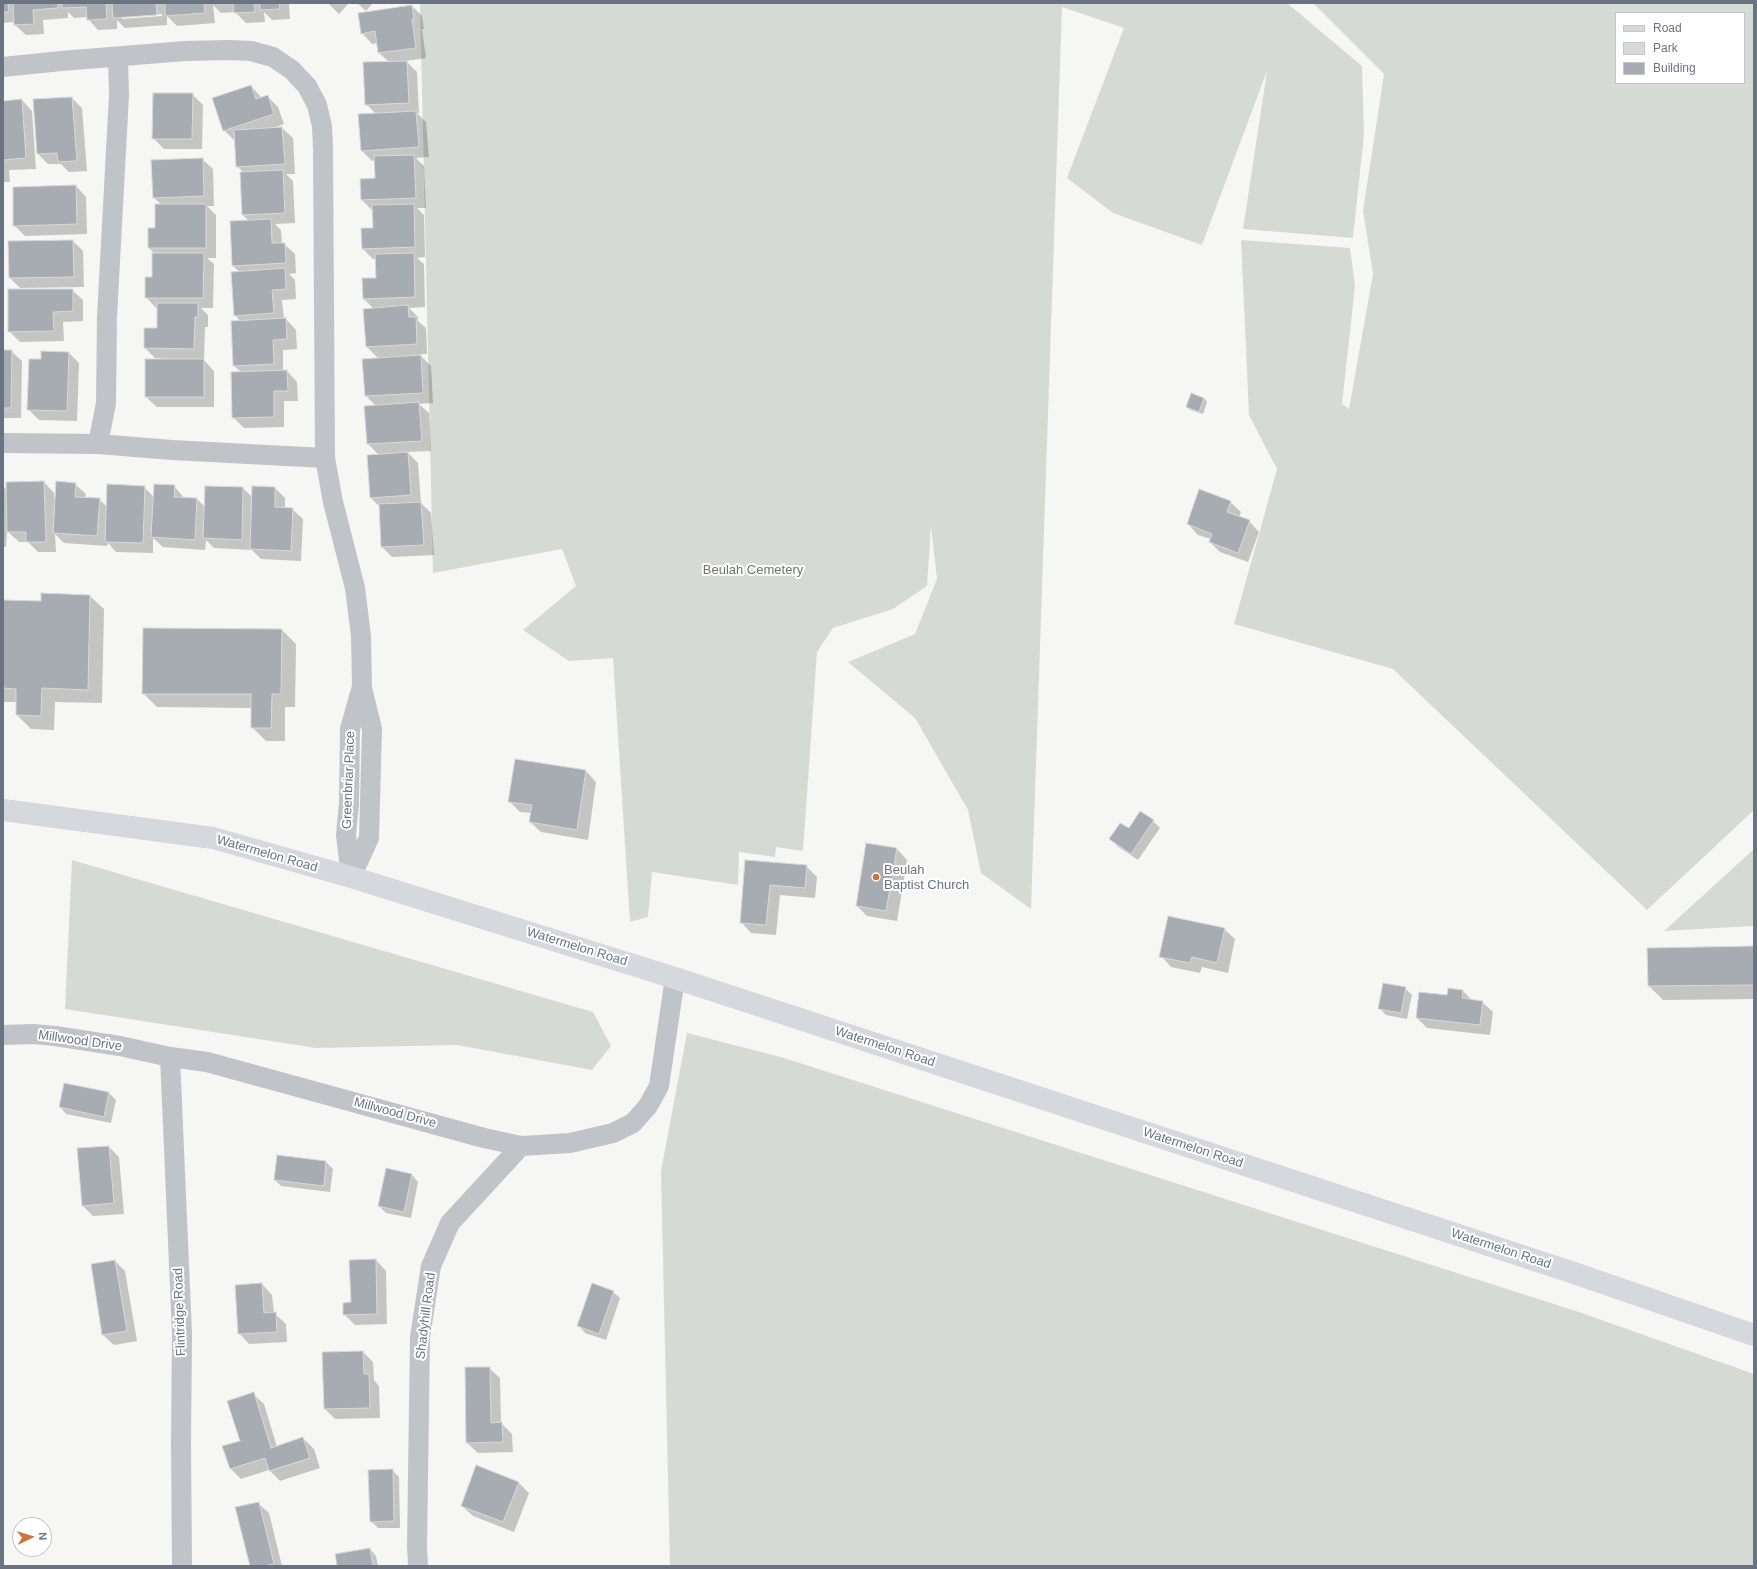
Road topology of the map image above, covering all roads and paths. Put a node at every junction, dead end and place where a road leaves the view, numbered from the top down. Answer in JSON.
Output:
{"nodes":[{"id":1,"x":118,"y":57,"type":"junction"},
{"id":2,"x":3,"y":67,"type":"edge"},
{"id":3,"x":3,"y":442,"type":"edge"},
{"id":4,"x":98,"y":444,"type":"junction"},
{"id":5,"x":325,"y":458,"type":"junction"},
{"id":6,"x":3,"y":810,"type":"edge"},
{"id":7,"x":351,"y":877,"type":"junction"},
{"id":8,"x":675,"y":978,"type":"junction"},
{"id":9,"x":3,"y":1036,"type":"edge"},
{"id":10,"x":170,"y":1057,"type":"junction"},
{"id":11,"x":522,"y":1146,"type":"junction"},
{"id":12,"x":1754,"y":1336,"type":"edge"},
{"id":13,"x":182,"y":1566,"type":"edge"},
{"id":14,"x":418,"y":1566,"type":"edge"}],
"edges":[{"from":1,"to":2,"type":"street","name":"Greenbriar Place"},
{"from":1,"to":4,"type":"street"},
{"from":1,"to":5,"type":"street","name":"Greenbriar Place"},
{"from":3,"to":4,"type":"street"},
{"from":4,"to":5,"type":"street"},
{"from":5,"to":7,"type":"street","name":"Greenbriar Place"},
{"from":6,"to":7,"type":"main road","name":"Watermelon Road"},
{"from":7,"to":8,"type":"main road","name":"Watermelon Road"},
{"from":8,"to":11,"type":"street","name":"Millwood Drive"},
{"from":8,"to":12,"type":"main road","name":"Watermelon Road"},
{"from":9,"to":10,"type":"street","name":"Millwood Drive"},
{"from":10,"to":11,"type":"street","name":"Millwood Drive"},
{"from":10,"to":13,"type":"street","name":"Flintridge Road"},
{"from":11,"to":14,"type":"street","name":"Shadyhill Road"}]}
